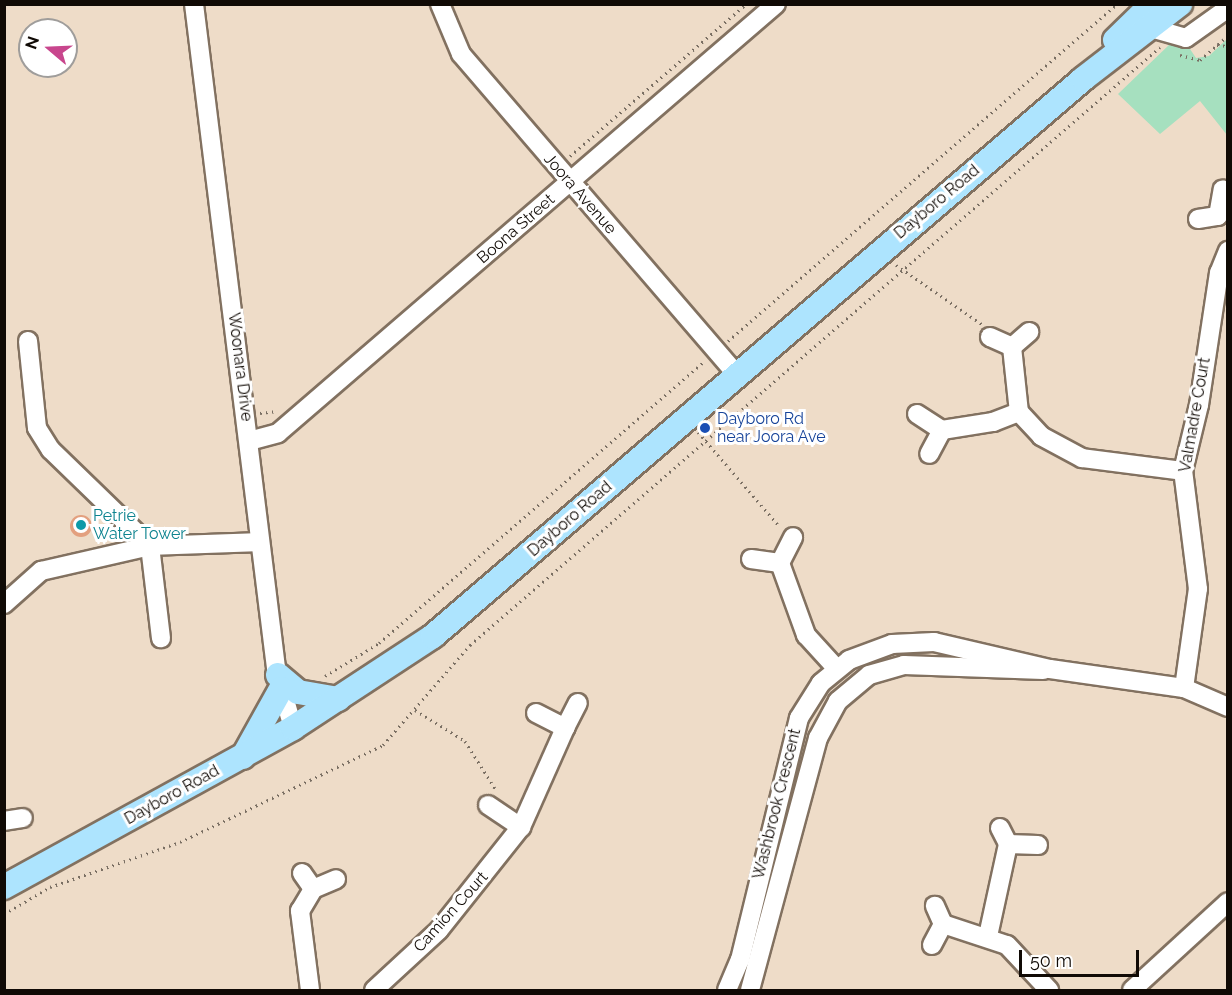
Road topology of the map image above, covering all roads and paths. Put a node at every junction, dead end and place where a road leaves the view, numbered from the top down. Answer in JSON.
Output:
{"nodes":[{"id":1,"x":194,"y":4,"type":"edge"},
{"id":2,"x":440,"y":4,"type":"edge"},
{"id":3,"x":746,"y":4,"type":"edge"},
{"id":4,"x":776,"y":4,"type":"edge"},
{"id":5,"x":1117,"y":4,"type":"edge"},
{"id":6,"x":1227,"y":8,"type":"edge"},
{"id":7,"x":1166,"y":10,"type":"edge"},
{"id":8,"x":1216,"y":45,"type":"dead end"},
{"id":9,"x":1227,"y":46,"type":"edge"},
{"id":10,"x":569,"y":156,"type":"dead end"},
{"id":11,"x":570,"y":182,"type":"junction"},
{"id":12,"x":1223,"y":189,"type":"dead end"},
{"id":13,"x":1198,"y":219,"type":"dead end"},
{"id":14,"x":1223,"y":222,"type":"edge"},
{"id":15,"x":879,"y":251,"type":"junction"},
{"id":16,"x":1227,"y":251,"type":"edge"},
{"id":17,"x":1029,"y":332,"type":"dead end"},
{"id":18,"x":990,"y":337,"type":"joint"},
{"id":19,"x":28,"y":341,"type":"dead end"},
{"id":20,"x":723,"y":345,"type":"dead end"},
{"id":21,"x":1012,"y":347,"type":"junction"},
{"id":22,"x":707,"y":359,"type":"dead end"},
{"id":23,"x":736,"y":374,"type":"junction"},
{"id":24,"x":1019,"y":412,"type":"junction"},
{"id":25,"x":917,"y":414,"type":"dead end"},
{"id":26,"x":687,"y":419,"type":"junction"},
{"id":27,"x":942,"y":430,"type":"junction"},
{"id":28,"x":249,"y":441,"type":"junction"},
{"id":29,"x":928,"y":454,"type":"dead end"},
{"id":30,"x":1183,"y":471,"type":"junction"},
{"id":31,"x":793,"y":537,"type":"joint"},
{"id":32,"x":260,"y":542,"type":"junction"},
{"id":33,"x":150,"y":546,"type":"junction"},
{"id":34,"x":751,"y":559,"type":"dead end"},
{"id":35,"x":780,"y":563,"type":"junction"},
{"id":36,"x":4,"y":604,"type":"edge"},
{"id":37,"x":161,"y":638,"type":"dead end"},
{"id":38,"x":837,"y":669,"type":"junction"},
{"id":39,"x":1050,"y":669,"type":"junction"},
{"id":40,"x":279,"y":682,"type":"junction"},
{"id":41,"x":315,"y":682,"type":"dead end"},
{"id":42,"x":1184,"y":688,"type":"junction"},
{"id":43,"x":338,"y":699,"type":"junction"},
{"id":44,"x":578,"y":703,"type":"dead end"},
{"id":45,"x":1227,"y":707,"type":"edge"},
{"id":46,"x":415,"y":710,"type":"dead end"},
{"id":47,"x":536,"y":713,"type":"dead end"},
{"id":48,"x":293,"y":728,"type":"junction"},
{"id":49,"x":565,"y":728,"type":"junction"},
{"id":50,"x":243,"y":756,"type":"junction"},
{"id":51,"x":488,"y":805,"type":"dead end"},
{"id":52,"x":504,"y":816,"type":"junction"},
{"id":53,"x":23,"y":818,"type":"dead end"},
{"id":54,"x":4,"y":821,"type":"edge"},
{"id":55,"x":521,"y":827,"type":"junction"},
{"id":56,"x":1000,"y":828,"type":"dead end"},
{"id":57,"x":1008,"y":844,"type":"junction"},
{"id":58,"x":1038,"y":845,"type":"dead end"},
{"id":59,"x":302,"y":873,"type":"dead end"},
{"id":60,"x":336,"y":879,"type":"dead end"},
{"id":61,"x":4,"y":887,"type":"edge"},
{"id":62,"x":313,"y":889,"type":"junction"},
{"id":63,"x":1227,"y":902,"type":"edge"},
{"id":64,"x":935,"y":906,"type":"dead end"},
{"id":65,"x":943,"y":924,"type":"junction"},
{"id":66,"x":988,"y":936,"type":"junction"},
{"id":67,"x":932,"y":945,"type":"dead end"},
{"id":68,"x":310,"y":990,"type":"edge"},
{"id":69,"x":374,"y":990,"type":"edge"},
{"id":70,"x":727,"y":990,"type":"edge"},
{"id":71,"x":750,"y":990,"type":"edge"},
{"id":72,"x":1049,"y":990,"type":"edge"},
{"id":73,"x":1132,"y":990,"type":"edge"}],
"edges":[{"from":1,"to":28,"type":"street","name":"Woonara Drive"},
{"from":2,"to":11,"type":"street","name":"Joora Avenue"},
{"from":3,"to":10,"type":"path"},
{"from":4,"to":11,"type":"street","name":"Boona Street"},
{"from":5,"to":20,"type":"path"},
{"from":6,"to":7,"type":"street"},
{"from":7,"to":15,"type":"main road","name":"Dayboro Road"},
{"from":8,"to":9,"type":"path"},
{"from":11,"to":23,"type":"street","name":"Joora Avenue"},
{"from":11,"to":28,"type":"street","name":"Boona Street"},
{"from":12,"to":14,"type":"street"},
{"from":13,"to":14,"type":"street"},
{"from":15,"to":18,"type":"path"},
{"from":15,"to":23,"type":"main road","name":"Dayboro Road"},
{"from":16,"to":30,"type":"street","name":"Valmadre Court"},
{"from":17,"to":21,"type":"street"},
{"from":18,"to":21,"type":"street"},
{"from":19,"to":33,"type":"street"},
{"from":21,"to":24,"type":"street"},
{"from":22,"to":41,"type":"path"},
{"from":23,"to":26,"type":"main road","name":"Dayboro Road"},
{"from":24,"to":27,"type":"street"},
{"from":24,"to":30,"type":"street"},
{"from":25,"to":27,"type":"street"},
{"from":26,"to":31,"type":"path"},
{"from":26,"to":43,"type":"main road","name":"Dayboro Road"},
{"from":27,"to":29,"type":"street"},
{"from":28,"to":32,"type":"street","name":"Woonara Drive"},
{"from":30,"to":42,"type":"street","name":"Valmadre Court"},
{"from":31,"to":35,"type":"street"},
{"from":32,"to":33,"type":"street"},
{"from":32,"to":40,"type":"street","name":"Woonara Drive"},
{"from":33,"to":36,"type":"street"},
{"from":33,"to":37,"type":"street"},
{"from":34,"to":35,"type":"street"},
{"from":35,"to":38,"type":"street"},
{"from":38,"to":39,"type":"street","name":"Washbrook Crescent"},
{"from":38,"to":70,"type":"street","name":"Washbrook Crescent"},
{"from":39,"to":42,"type":"street","name":"Washbrook Crescent"},
{"from":39,"to":71,"type":"street","name":"Washbrook Crescent"},
{"from":40,"to":43,"type":"main road"},
{"from":40,"to":48,"type":"street","name":"Woonara Drive"},
{"from":40,"to":50,"type":"main road"},
{"from":42,"to":45,"type":"street","name":"Washbrook Crescent"},
{"from":43,"to":48,"type":"main road","name":"Dayboro Road"},
{"from":44,"to":49,"type":"street","name":"Camion Court"},
{"from":46,"to":52,"type":"path"},
{"from":47,"to":49,"type":"street"},
{"from":48,"to":50,"type":"main road","name":"Dayboro Road"},
{"from":49,"to":55,"type":"street","name":"Camion Court"},
{"from":50,"to":61,"type":"main road","name":"Dayboro Road"},
{"from":51,"to":52,"type":"street"},
{"from":52,"to":55,"type":"street"},
{"from":53,"to":54,"type":"street"},
{"from":55,"to":69,"type":"street","name":"Camion Court"},
{"from":56,"to":57,"type":"street"},
{"from":57,"to":58,"type":"street"},
{"from":57,"to":66,"type":"street"},
{"from":59,"to":62,"type":"street"},
{"from":60,"to":62,"type":"street"},
{"from":62,"to":68,"type":"street"},
{"from":63,"to":73,"type":"street"},
{"from":64,"to":65,"type":"street"},
{"from":65,"to":66,"type":"street"},
{"from":65,"to":67,"type":"street"},
{"from":66,"to":72,"type":"street"}]}
